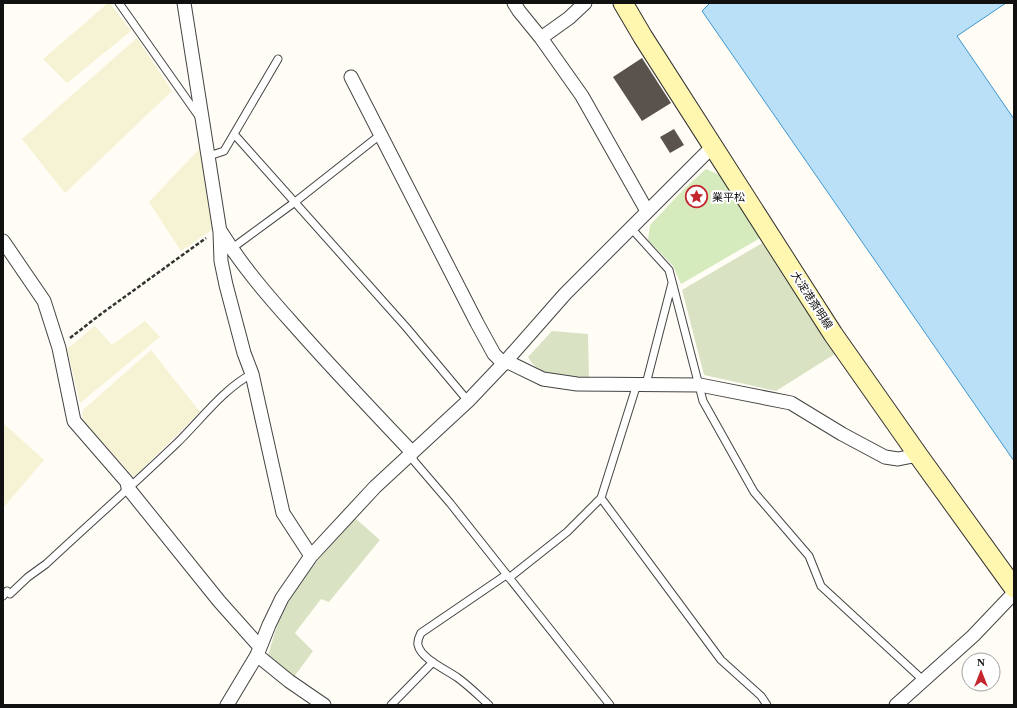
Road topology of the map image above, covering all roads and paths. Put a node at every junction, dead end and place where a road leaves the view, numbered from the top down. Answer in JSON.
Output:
{"nodes":[{"id":1,"x":119,"y":3,"type":"edge"},
{"id":2,"x":184,"y":3,"type":"edge"},
{"id":3,"x":514,"y":3,"type":"edge"},
{"id":4,"x":585,"y":3,"type":"edge"},
{"id":5,"x":623,"y":3,"type":"edge"},
{"id":6,"x":541,"y":38,"type":"junction"},
{"id":7,"x":278,"y":59,"type":"dead end"},
{"id":8,"x":351,"y":78,"type":"dead end"},
{"id":9,"x":204,"y":125,"type":"junction"},
{"id":10,"x":234,"y":134,"type":"junction"},
{"id":11,"x":380,"y":135,"type":"junction"},
{"id":12,"x":712,"y":146,"type":"junction"},
{"id":13,"x":209,"y":156,"type":"junction"},
{"id":14,"x":295,"y":202,"type":"junction"},
{"id":15,"x":647,"y":210,"type":"junction"},
{"id":16,"x":630,"y":227,"type":"junction"},
{"id":17,"x":220,"y":232,"type":"junction"},
{"id":18,"x":4,"y":245,"type":"edge"},
{"id":19,"x":231,"y":249,"type":"junction"},
{"id":20,"x":672,"y":283,"type":"junction"},
{"id":21,"x":59,"y":348,"type":"junction"},
{"id":22,"x":505,"y":363,"type":"junction"},
{"id":23,"x":252,"y":374,"type":"junction"},
{"id":24,"x":642,"y":384,"type":"junction"},
{"id":25,"x":700,"y":385,"type":"junction"},
{"id":26,"x":468,"y":401,"type":"junction"},
{"id":27,"x":411,"y":453,"type":"junction"},
{"id":28,"x":918,"y":455,"type":"junction"},
{"id":29,"x":128,"y":488,"type":"junction"},
{"id":30,"x":600,"y":498,"type":"junction"},
{"id":31,"x":312,"y":556,"type":"junction"},
{"id":32,"x":508,"y":576,"type":"junction"},
{"id":33,"x":1014,"y":588,"type":"edge"},
{"id":34,"x":1014,"y":593,"type":"edge"},
{"id":35,"x":3,"y":596,"type":"edge"},
{"id":36,"x":259,"y":651,"type":"junction"},
{"id":37,"x":433,"y":662,"type":"junction"},
{"id":38,"x":923,"y":680,"type":"junction"},
{"id":39,"x":227,"y":705,"type":"edge"},
{"id":40,"x":324,"y":705,"type":"edge"},
{"id":41,"x":391,"y":705,"type":"edge"},
{"id":42,"x":489,"y":705,"type":"edge"},
{"id":43,"x":610,"y":705,"type":"edge"},
{"id":44,"x":767,"y":705,"type":"edge"},
{"id":45,"x":896,"y":705,"type":"edge"}],
"edges":[{"from":1,"to":9,"type":"lane"},
{"from":2,"to":9,"type":"street"},
{"from":3,"to":6,"type":"street"},
{"from":4,"to":6,"type":"street"},
{"from":5,"to":12,"type":"main road","name":"大淀港斎明線"},
{"from":6,"to":15,"type":"street"},
{"from":7,"to":10,"type":"lane"},
{"from":8,"to":11,"type":"street"},
{"from":9,"to":13,"type":"street"},
{"from":10,"to":13,"type":"lane"},
{"from":10,"to":14,"type":"lane"},
{"from":11,"to":14,"type":"lane"},
{"from":11,"to":22,"type":"street"},
{"from":12,"to":15,"type":"street"},
{"from":12,"to":28,"type":"main road","name":"大淀港斎明線"},
{"from":13,"to":17,"type":"street"},
{"from":14,"to":19,"type":"lane"},
{"from":14,"to":26,"type":"lane"},
{"from":15,"to":16,"type":"street"},
{"from":16,"to":20,"type":"lane"},
{"from":16,"to":22,"type":"street"},
{"from":17,"to":19,"type":"street"},
{"from":17,"to":21,"type":"path"},
{"from":17,"to":23,"type":"street"},
{"from":18,"to":21,"type":"street"},
{"from":19,"to":27,"type":"street"},
{"from":20,"to":24,"type":"lane"},
{"from":20,"to":25,"type":"lane"},
{"from":21,"to":29,"type":"street"},
{"from":22,"to":24,"type":"street"},
{"from":22,"to":26,"type":"street"},
{"from":23,"to":29,"type":"lane"},
{"from":23,"to":31,"type":"street"},
{"from":24,"to":25,"type":"street"},
{"from":24,"to":30,"type":"lane"},
{"from":25,"to":28,"type":"street"},
{"from":25,"to":38,"type":"lane"},
{"from":26,"to":27,"type":"street"},
{"from":27,"to":31,"type":"street"},
{"from":27,"to":32,"type":"lane"},
{"from":28,"to":33,"type":"main road","name":"大淀港斎明線"},
{"from":29,"to":35,"type":"lane"},
{"from":29,"to":36,"type":"street"},
{"from":30,"to":32,"type":"lane"},
{"from":30,"to":44,"type":"lane"},
{"from":31,"to":36,"type":"street"},
{"from":32,"to":37,"type":"lane"},
{"from":32,"to":43,"type":"lane"},
{"from":34,"to":38,"type":"street"},
{"from":36,"to":39,"type":"street"},
{"from":36,"to":40,"type":"street"},
{"from":37,"to":41,"type":"lane"},
{"from":37,"to":42,"type":"lane"},
{"from":38,"to":45,"type":"street"}]}
